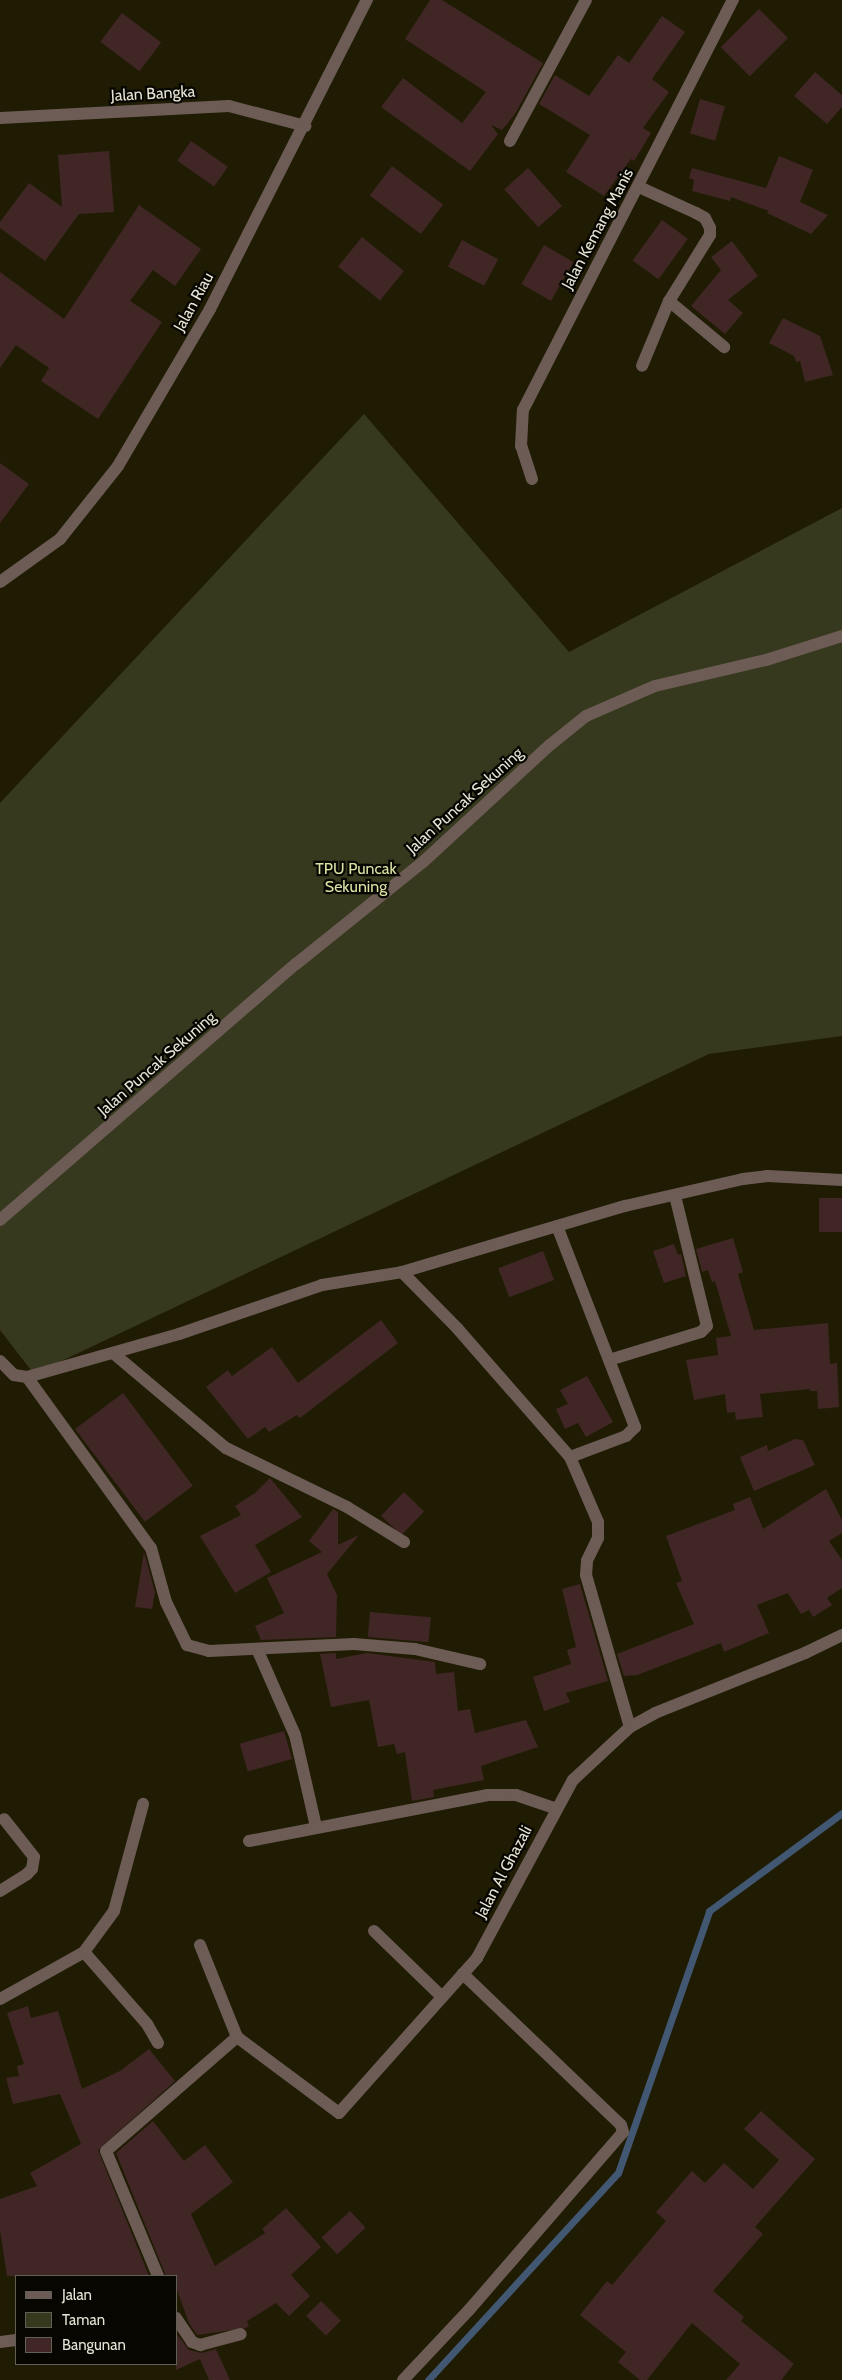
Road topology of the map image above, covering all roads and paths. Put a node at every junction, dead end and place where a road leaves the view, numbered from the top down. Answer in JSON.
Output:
{"nodes":[{"id":1,"x":367,"y":0,"type":"edge"},
{"id":2,"x":586,"y":0,"type":"edge"},
{"id":3,"x":733,"y":0,"type":"edge"},
{"id":4,"x":0,"y":118,"type":"edge"},
{"id":5,"x":305,"y":126,"type":"junction"},
{"id":6,"x":510,"y":141,"type":"dead end"},
{"id":7,"x":639,"y":187,"type":"junction"},
{"id":8,"x":669,"y":301,"type":"junction"},
{"id":9,"x":724,"y":348,"type":"dead end"},
{"id":10,"x":642,"y":366,"type":"dead end"},
{"id":11,"x":532,"y":479,"type":"dead end"},
{"id":12,"x":0,"y":582,"type":"edge"},
{"id":13,"x":842,"y":636,"type":"edge"},
{"id":14,"x":842,"y":1180,"type":"edge"},
{"id":15,"x":676,"y":1196,"type":"junction"},
{"id":16,"x":0,"y":1220,"type":"edge"},
{"id":17,"x":557,"y":1226,"type":"junction"},
{"id":18,"x":402,"y":1272,"type":"junction"},
{"id":19,"x":113,"y":1353,"type":"junction"},
{"id":20,"x":609,"y":1360,"type":"junction"},
{"id":21,"x":0,"y":1361,"type":"edge"},
{"id":22,"x":27,"y":1377,"type":"junction"},
{"id":23,"x":570,"y":1457,"type":"junction"},
{"id":24,"x":404,"y":1542,"type":"dead end"},
{"id":25,"x":842,"y":1634,"type":"edge"},
{"id":26,"x":257,"y":1649,"type":"junction"},
{"id":27,"x":480,"y":1664,"type":"dead end"},
{"id":28,"x":630,"y":1727,"type":"junction"},
{"id":29,"x":144,"y":1804,"type":"dead end"},
{"id":30,"x":557,"y":1809,"type":"junction"},
{"id":31,"x":4,"y":1819,"type":"dead end"},
{"id":32,"x":316,"y":1828,"type":"junction"},
{"id":33,"x":249,"y":1841,"type":"dead end"},
{"id":34,"x":0,"y":1891,"type":"edge"},
{"id":35,"x":374,"y":1931,"type":"dead end"},
{"id":36,"x":200,"y":1945,"type":"dead end"},
{"id":37,"x":84,"y":1952,"type":"junction"},
{"id":38,"x":463,"y":1974,"type":"junction"},
{"id":39,"x":442,"y":1997,"type":"junction"},
{"id":40,"x":0,"y":1999,"type":"edge"},
{"id":41,"x":237,"y":2037,"type":"junction"},
{"id":42,"x":158,"y":2043,"type":"dead end"},
{"id":43,"x":158,"y":2275,"type":"edge"},
{"id":44,"x":178,"y":2321,"type":"edge"},
{"id":45,"x":241,"y":2334,"type":"dead end"},
{"id":46,"x":15,"y":2340,"type":"edge"},
{"id":47,"x":0,"y":2342,"type":"edge"},
{"id":48,"x":403,"y":2380,"type":"edge"}],
"edges":[{"from":1,"to":5,"type":"street","name":"Jalan Riau"},
{"from":2,"to":6,"type":"street"},
{"from":3,"to":7,"type":"street","name":"Jalan Kemang Manis"},
{"from":4,"to":5,"type":"street","name":"Jalan Bangka"},
{"from":5,"to":12,"type":"street","name":"Jalan Riau"},
{"from":7,"to":8,"type":"street"},
{"from":7,"to":11,"type":"street","name":"Jalan Kemang Manis"},
{"from":8,"to":9,"type":"street"},
{"from":8,"to":10,"type":"street"},
{"from":13,"to":16,"type":"street","name":"Jalan Puncak Sekuning"},
{"from":14,"to":15,"type":"street"},
{"from":15,"to":17,"type":"street"},
{"from":15,"to":20,"type":"street"},
{"from":17,"to":18,"type":"street"},
{"from":17,"to":20,"type":"street"},
{"from":18,"to":19,"type":"street"},
{"from":18,"to":23,"type":"street"},
{"from":19,"to":22,"type":"street"},
{"from":19,"to":24,"type":"street"},
{"from":20,"to":23,"type":"street"},
{"from":21,"to":22,"type":"street"},
{"from":22,"to":26,"type":"street"},
{"from":23,"to":28,"type":"street"},
{"from":25,"to":28,"type":"street","name":"Jalan Al Ghazali"},
{"from":26,"to":27,"type":"street"},
{"from":26,"to":32,"type":"street"},
{"from":28,"to":30,"type":"street","name":"Jalan Al Ghazali"},
{"from":29,"to":37,"type":"street"},
{"from":30,"to":32,"type":"street"},
{"from":30,"to":38,"type":"street","name":"Jalan Al Ghazali"},
{"from":31,"to":34,"type":"street"},
{"from":32,"to":33,"type":"street"},
{"from":35,"to":39,"type":"street"},
{"from":36,"to":41,"type":"street"},
{"from":37,"to":40,"type":"street"},
{"from":37,"to":42,"type":"street"},
{"from":38,"to":39,"type":"street","name":"Jalan Al Ghazali"},
{"from":38,"to":48,"type":"street"},
{"from":39,"to":41,"type":"street","name":"Jalan Al Ghazali"},
{"from":41,"to":43,"type":"street"},
{"from":44,"to":45,"type":"street"},
{"from":46,"to":47,"type":"street"}]}
